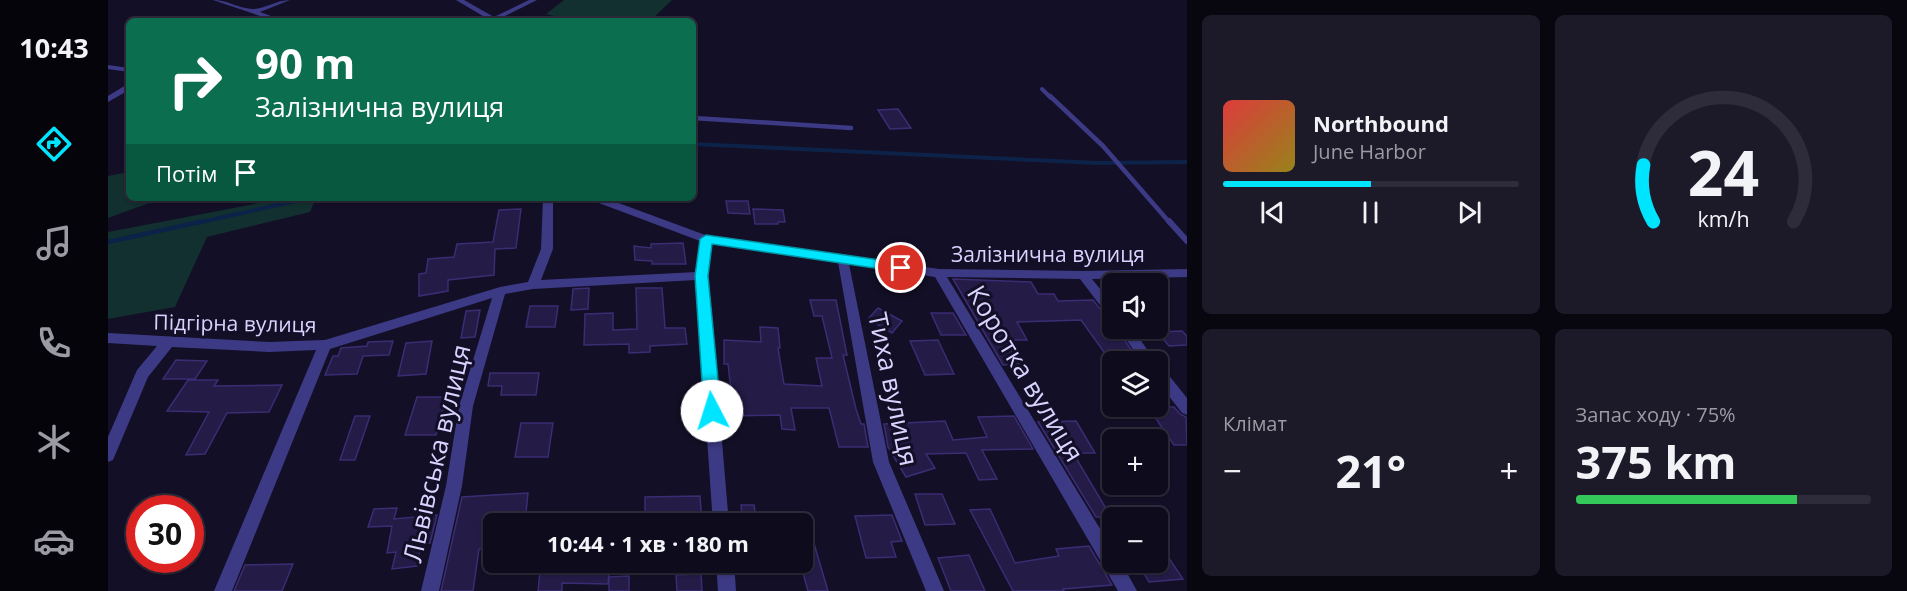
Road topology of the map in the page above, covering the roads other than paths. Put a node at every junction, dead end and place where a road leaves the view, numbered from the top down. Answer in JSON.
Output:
{"nodes":[{"id":1,"x":216,"y":0,"type":"edge"},
{"id":2,"x":287,"y":0,"type":"edge"},
{"id":3,"x":459,"y":0,"type":"edge"},
{"id":4,"x":534,"y":0,"type":"edge"},
{"id":5,"x":256,"y":11,"type":"junction"},
{"id":6,"x":274,"y":18,"type":"edge"},
{"id":7,"x":489,"y":18,"type":"edge"},
{"id":8,"x":496,"y":18,"type":"edge"},
{"id":9,"x":108,"y":67,"type":"edge"},
{"id":10,"x":126,"y":70,"type":"edge"},
{"id":11,"x":126,"y":89,"type":"edge"},
{"id":12,"x":1042,"y":89,"type":"dead end"},
{"id":13,"x":108,"y":100,"type":"edge"},
{"id":14,"x":696,"y":118,"type":"edge"},
{"id":15,"x":851,"y":128,"type":"dead end"},
{"id":16,"x":548,"y":201,"type":"edge"},
{"id":17,"x":603,"y":201,"type":"edge"},
{"id":18,"x":706,"y":239,"type":"junction"},
{"id":19,"x":1187,"y":241,"type":"edge"},
{"id":20,"x":843,"y":260,"type":"junction"},
{"id":21,"x":939,"y":273,"type":"junction"},
{"id":22,"x":1187,"y":273,"type":"edge"},
{"id":23,"x":1083,"y":275,"type":"junction"},
{"id":24,"x":702,"y":276,"type":"junction"},
{"id":25,"x":533,"y":285,"type":"junction"},
{"id":26,"x":500,"y":291,"type":"junction"},
{"id":27,"x":1102,"y":300,"type":"edge"},
{"id":28,"x":108,"y":338,"type":"edge"},
{"id":29,"x":1132,"y":339,"type":"edge"},
{"id":30,"x":168,"y":342,"type":"junction"},
{"id":31,"x":325,"y":345,"type":"junction"},
{"id":32,"x":1142,"y":351,"type":"edge"},
{"id":33,"x":1168,"y":385,"type":"edge"},
{"id":34,"x":1187,"y":409,"type":"edge"},
{"id":35,"x":108,"y":455,"type":"edge"},
{"id":36,"x":720,"y":513,"type":"edge"},
{"id":37,"x":725,"y":573,"type":"edge"},
{"id":38,"x":223,"y":591,"type":"edge"},
{"id":39,"x":430,"y":591,"type":"edge"},
{"id":40,"x":727,"y":591,"type":"edge"},
{"id":41,"x":934,"y":591,"type":"edge"},
{"id":42,"x":1128,"y":591,"type":"edge"}],
"edges":[{"from":1,"to":5,"type":"street"},
{"from":2,"to":5,"type":"street"},
{"from":3,"to":7,"type":"street"},
{"from":4,"to":8,"type":"street"},
{"from":5,"to":6,"type":"street"},
{"from":9,"to":10,"type":"street"},
{"from":11,"to":13,"type":"street"},
{"from":12,"to":19,"type":"lane"},
{"from":14,"to":15,"type":"lane"},
{"from":16,"to":25,"type":"street"},
{"from":17,"to":18,"type":"street","name":"Залізнична вулиця"},
{"from":18,"to":20,"type":"street","name":"Залізнична вулиця"},
{"from":18,"to":24,"type":"street"},
{"from":20,"to":21,"type":"street","name":"Залізнична вулиця"},
{"from":20,"to":41,"type":"street","name":"Тиха вулиця"},
{"from":21,"to":23,"type":"street","name":"Залізнична вулиця"},
{"from":21,"to":42,"type":"street","name":"Коротка вулиця"},
{"from":22,"to":23,"type":"street","name":"Залізнична вулиця"},
{"from":23,"to":27,"type":"street"},
{"from":24,"to":25,"type":"street","name":"Підгірна вулиця"},
{"from":24,"to":36,"type":"street"},
{"from":25,"to":26,"type":"street","name":"Підгірна вулиця"},
{"from":26,"to":31,"type":"street","name":"Підгірна вулиця"},
{"from":26,"to":39,"type":"street","name":"Львівська вулиця"},
{"from":28,"to":30,"type":"street","name":"Підгірна вулиця"},
{"from":29,"to":32,"type":"street"},
{"from":30,"to":31,"type":"street","name":"Підгірна вулиця"},
{"from":30,"to":35,"type":"street"},
{"from":31,"to":38,"type":"street"},
{"from":33,"to":34,"type":"street"},
{"from":37,"to":40,"type":"street"}]}
